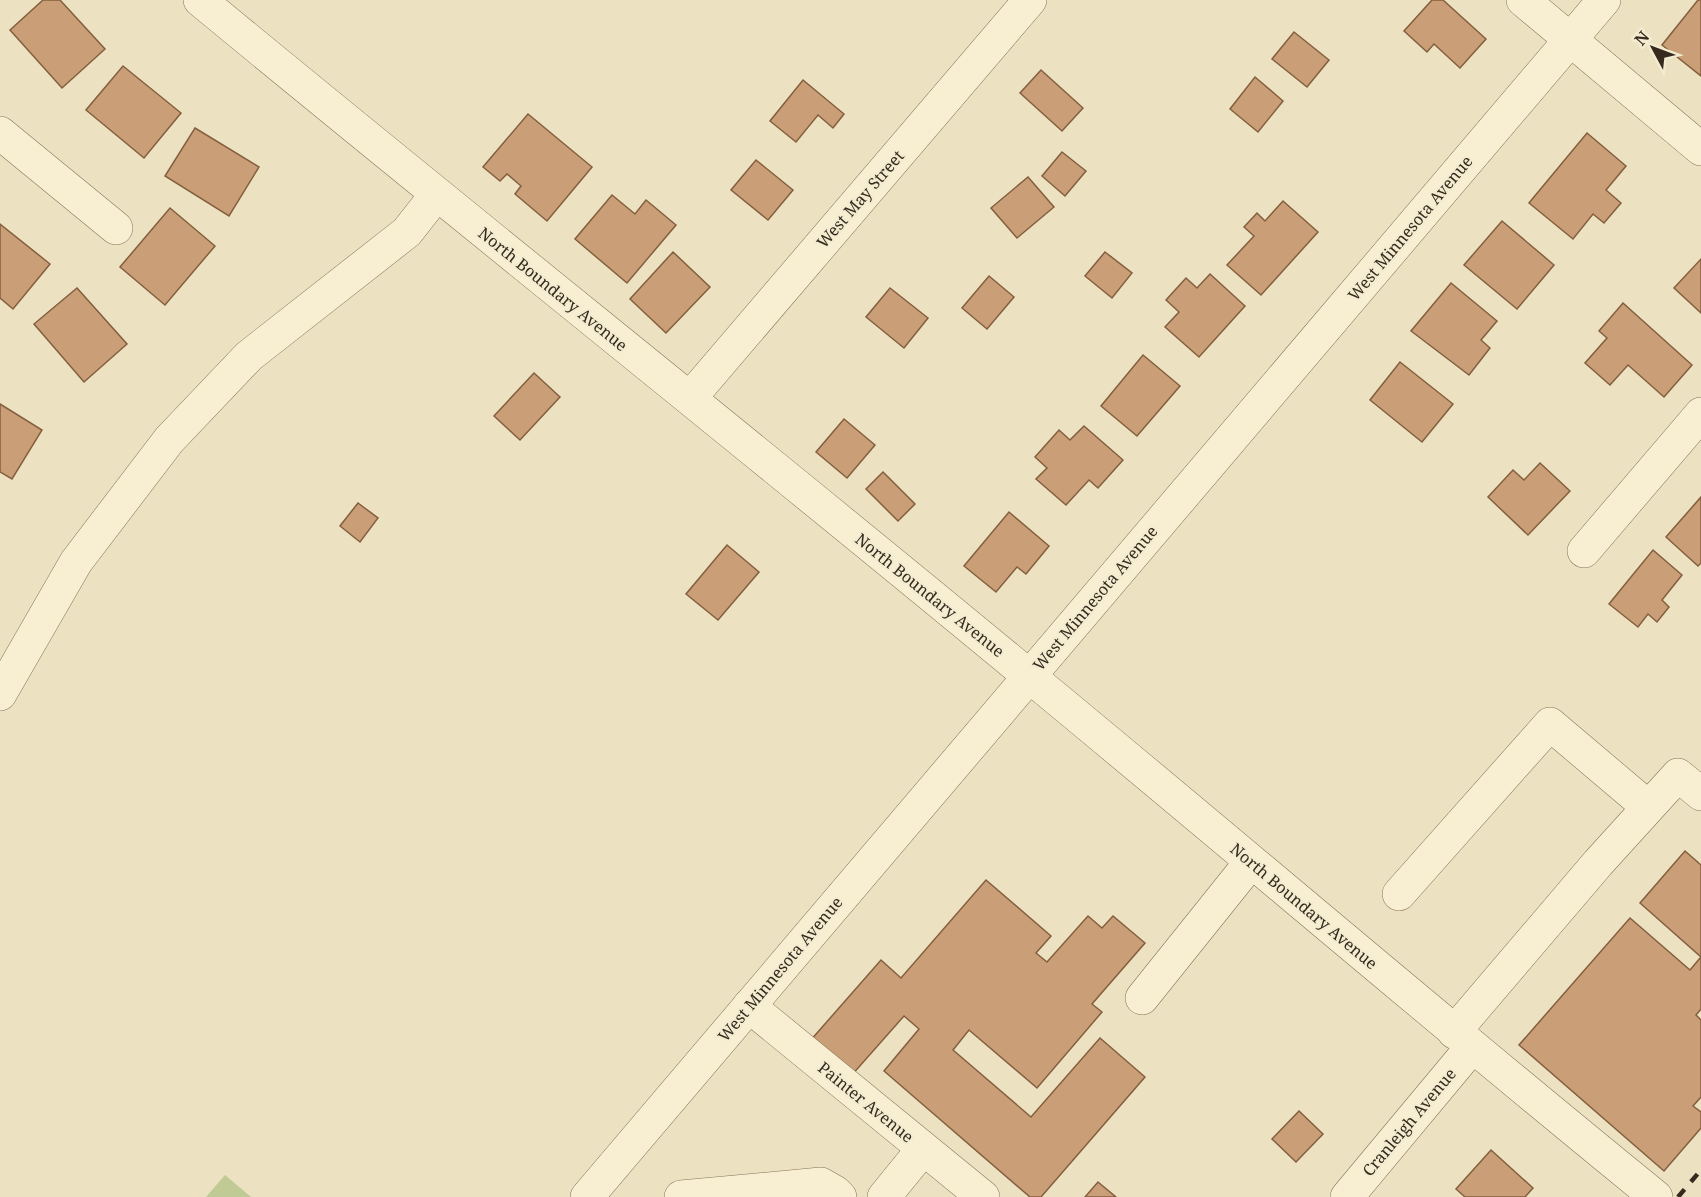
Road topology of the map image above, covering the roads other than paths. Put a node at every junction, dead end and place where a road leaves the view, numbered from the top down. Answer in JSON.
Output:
{"nodes":[{"id":1,"x":200,"y":0,"type":"edge"},
{"id":2,"x":1030,"y":0,"type":"edge"},
{"id":3,"x":1522,"y":0,"type":"edge"},
{"id":4,"x":1604,"y":0,"type":"edge"},
{"id":5,"x":1570,"y":40,"type":"junction"},
{"id":6,"x":0,"y":133,"type":"edge"},
{"id":7,"x":1701,"y":149,"type":"edge"},
{"id":8,"x":436,"y":195,"type":"junction"},
{"id":9,"x":116,"y":228,"type":"dead end"},
{"id":10,"x":690,"y":399,"type":"junction"},
{"id":11,"x":1701,"y":414,"type":"edge"},
{"id":12,"x":1584,"y":551,"type":"dead end"},
{"id":13,"x":1029,"y":676,"type":"junction"},
{"id":14,"x":0,"y":694,"type":"edge"},
{"id":15,"x":1701,"y":794,"type":"edge"},
{"id":16,"x":1648,"y":807,"type":"junction"},
{"id":17,"x":1251,"y":862,"type":"junction"},
{"id":18,"x":1399,"y":894,"type":"dead end"},
{"id":19,"x":1142,"y":998,"type":"dead end"},
{"id":20,"x":749,"y":1006,"type":"junction"},
{"id":21,"x":1463,"y":1040,"type":"junction"},
{"id":22,"x":923,"y":1149,"type":"junction"},
{"id":23,"x":597,"y":1194,"type":"edge"},
{"id":24,"x":681,"y":1197,"type":"edge"},
{"id":25,"x":840,"y":1197,"type":"edge"},
{"id":26,"x":884,"y":1197,"type":"edge"},
{"id":27,"x":983,"y":1197,"type":"edge"},
{"id":28,"x":1347,"y":1197,"type":"edge"},
{"id":29,"x":1656,"y":1197,"type":"edge"}],
"edges":[{"from":1,"to":8,"type":"street","name":"North Boundary Avenue"},
{"from":2,"to":10,"type":"street","name":"West May Street"},
{"from":3,"to":5,"type":"street"},
{"from":4,"to":5,"type":"street","name":"West Minnesota Avenue"},
{"from":5,"to":7,"type":"street"},
{"from":5,"to":13,"type":"street","name":"West Minnesota Avenue"},
{"from":6,"to":9,"type":"street"},
{"from":8,"to":10,"type":"street","name":"North Boundary Avenue"},
{"from":8,"to":14,"type":"street"},
{"from":10,"to":13,"type":"street","name":"North Boundary Avenue"},
{"from":11,"to":12,"type":"street"},
{"from":13,"to":17,"type":"street","name":"North Boundary Avenue"},
{"from":13,"to":20,"type":"street","name":"West Minnesota Avenue"},
{"from":15,"to":16,"type":"street","name":"Cranleigh Avenue"},
{"from":16,"to":18,"type":"street"},
{"from":16,"to":21,"type":"street","name":"Cranleigh Avenue"},
{"from":17,"to":19,"type":"street"},
{"from":17,"to":21,"type":"street","name":"North Boundary Avenue"},
{"from":20,"to":22,"type":"street","name":"Painter Avenue"},
{"from":20,"to":23,"type":"street","name":"West Minnesota Avenue"},
{"from":21,"to":28,"type":"street","name":"Cranleigh Avenue"},
{"from":21,"to":29,"type":"street","name":"North Boundary Avenue"},
{"from":22,"to":26,"type":"street"},
{"from":22,"to":27,"type":"street","name":"Painter Avenue"},
{"from":24,"to":25,"type":"street"}]}
